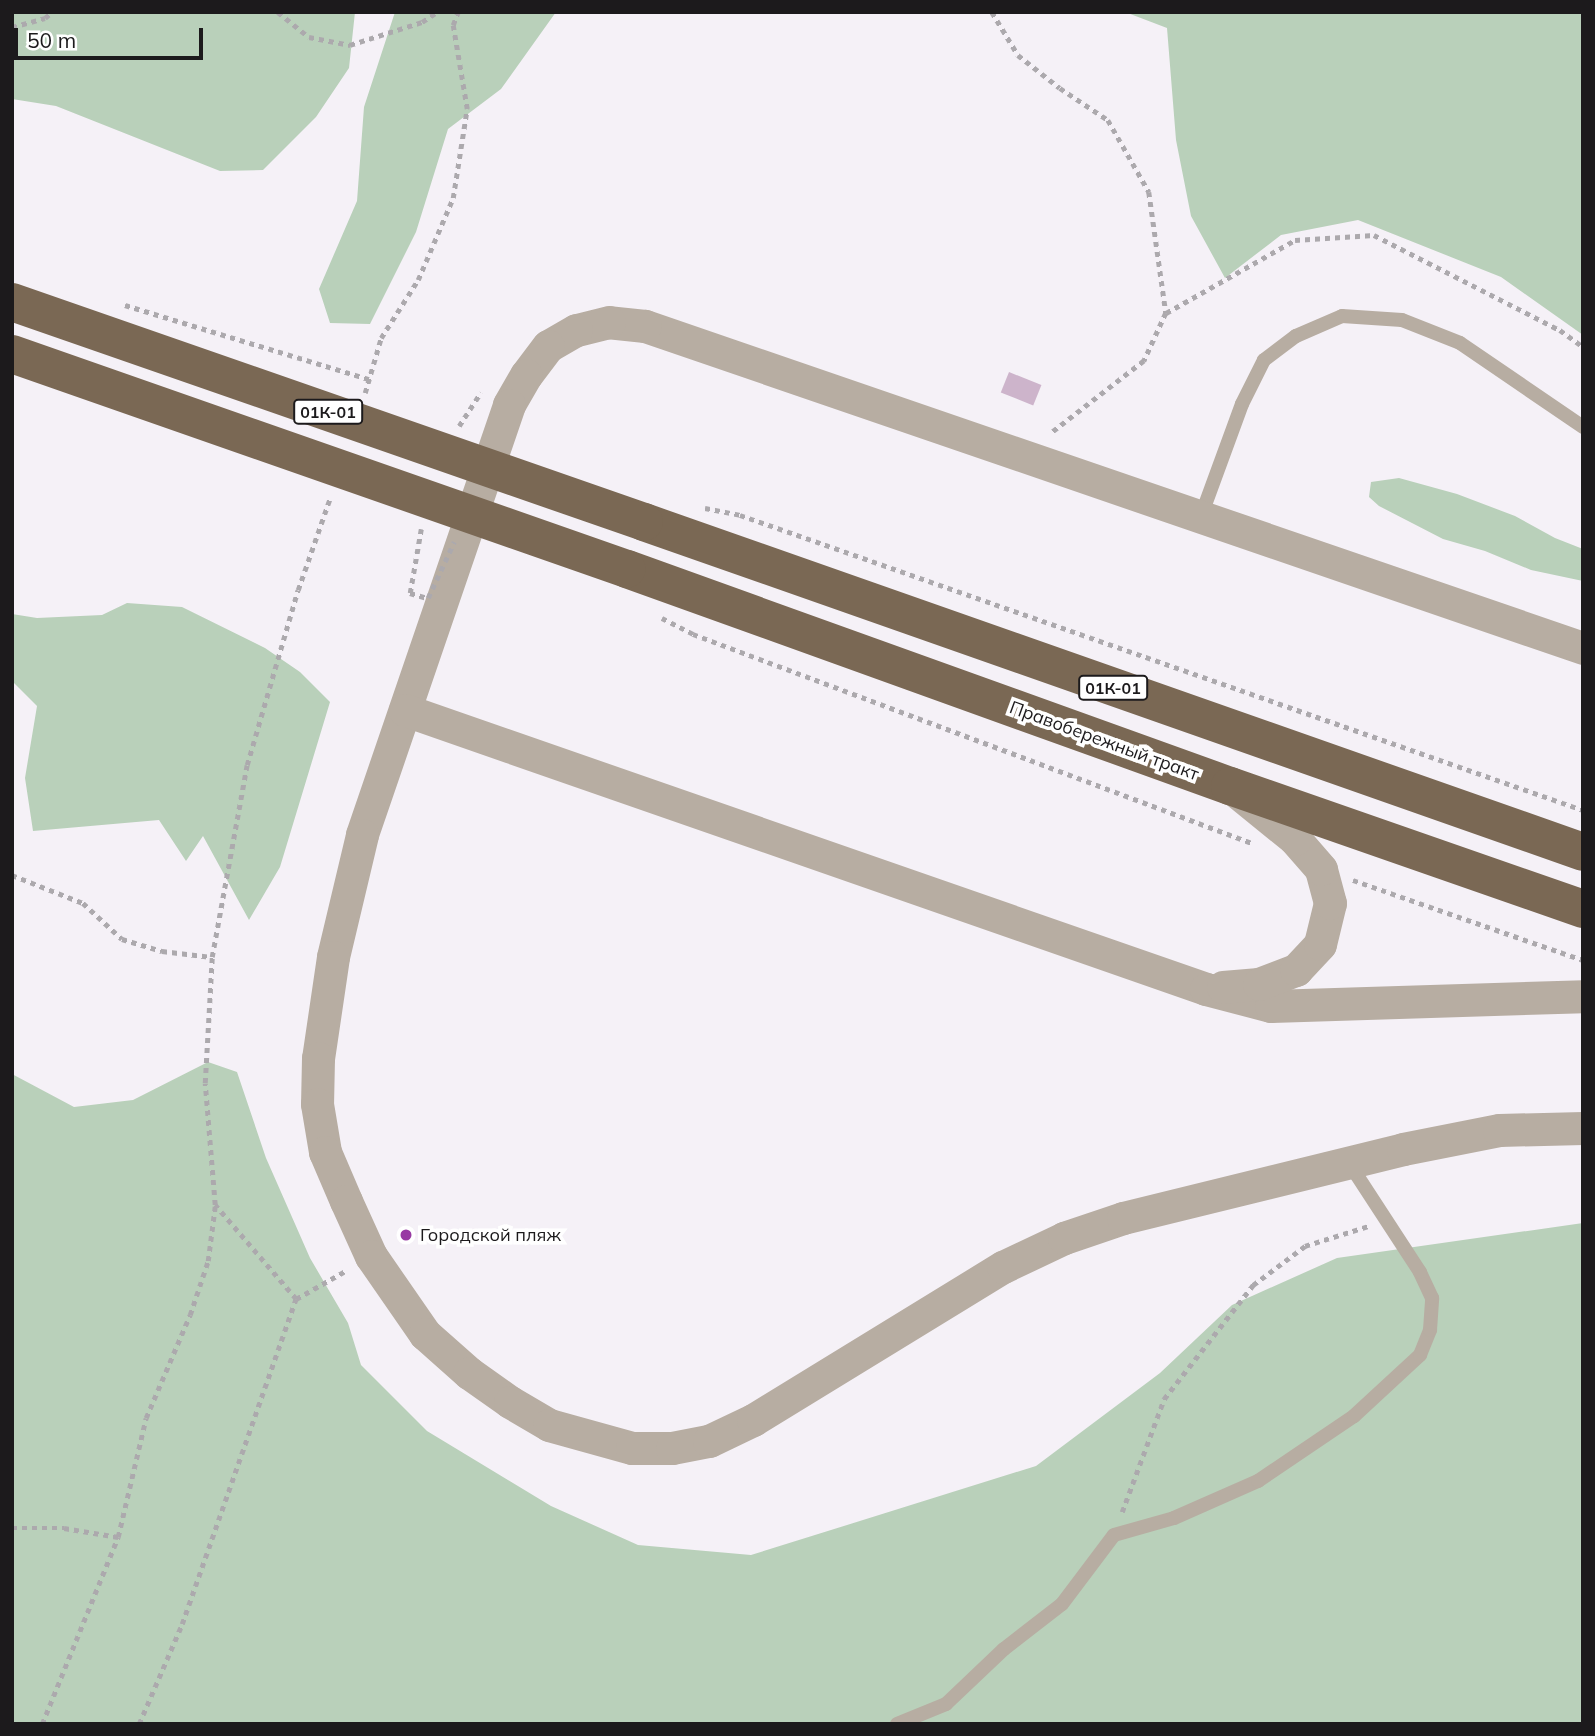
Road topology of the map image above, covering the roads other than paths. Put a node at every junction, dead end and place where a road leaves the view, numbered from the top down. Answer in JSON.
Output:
{"nodes":[{"id":1,"x":12,"y":302,"type":"edge"},
{"id":2,"x":12,"y":354,"type":"edge"},
{"id":3,"x":1583,"y":427,"type":"edge"},
{"id":4,"x":1201,"y":516,"type":"junction"},
{"id":5,"x":1583,"y":648,"type":"edge"},
{"id":6,"x":405,"y":710,"type":"junction"},
{"id":7,"x":1230,"y":786,"type":"junction"},
{"id":8,"x":1583,"y":852,"type":"edge"},
{"id":9,"x":1583,"y":909,"type":"edge"},
{"id":10,"x":1206,"y":989,"type":"junction"},
{"id":11,"x":1583,"y":996,"type":"edge"},
{"id":12,"x":1583,"y":1128,"type":"edge"},
{"id":13,"x":1349,"y":1163,"type":"junction"},
{"id":14,"x":897,"y":1724,"type":"edge"}],
"edges":[{"from":1,"to":8,"type":"highway","number":"01К-01","bridge":true},
{"from":2,"to":7,"type":"highway","name":"Правобережный тракт","number":"01К-01","bridge":true},
{"from":3,"to":4,"type":"lane"},
{"from":4,"to":5,"type":"street"},
{"from":4,"to":6,"type":"street"},
{"from":6,"to":10,"type":"street"},
{"from":6,"to":13,"type":"street"},
{"from":7,"to":9,"type":"highway","name":"Правобережный тракт","number":"01К-01"},
{"from":7,"to":10,"type":"street"},
{"from":10,"to":11,"type":"street"},
{"from":12,"to":13,"type":"street"},
{"from":13,"to":14,"type":"lane"}]}
